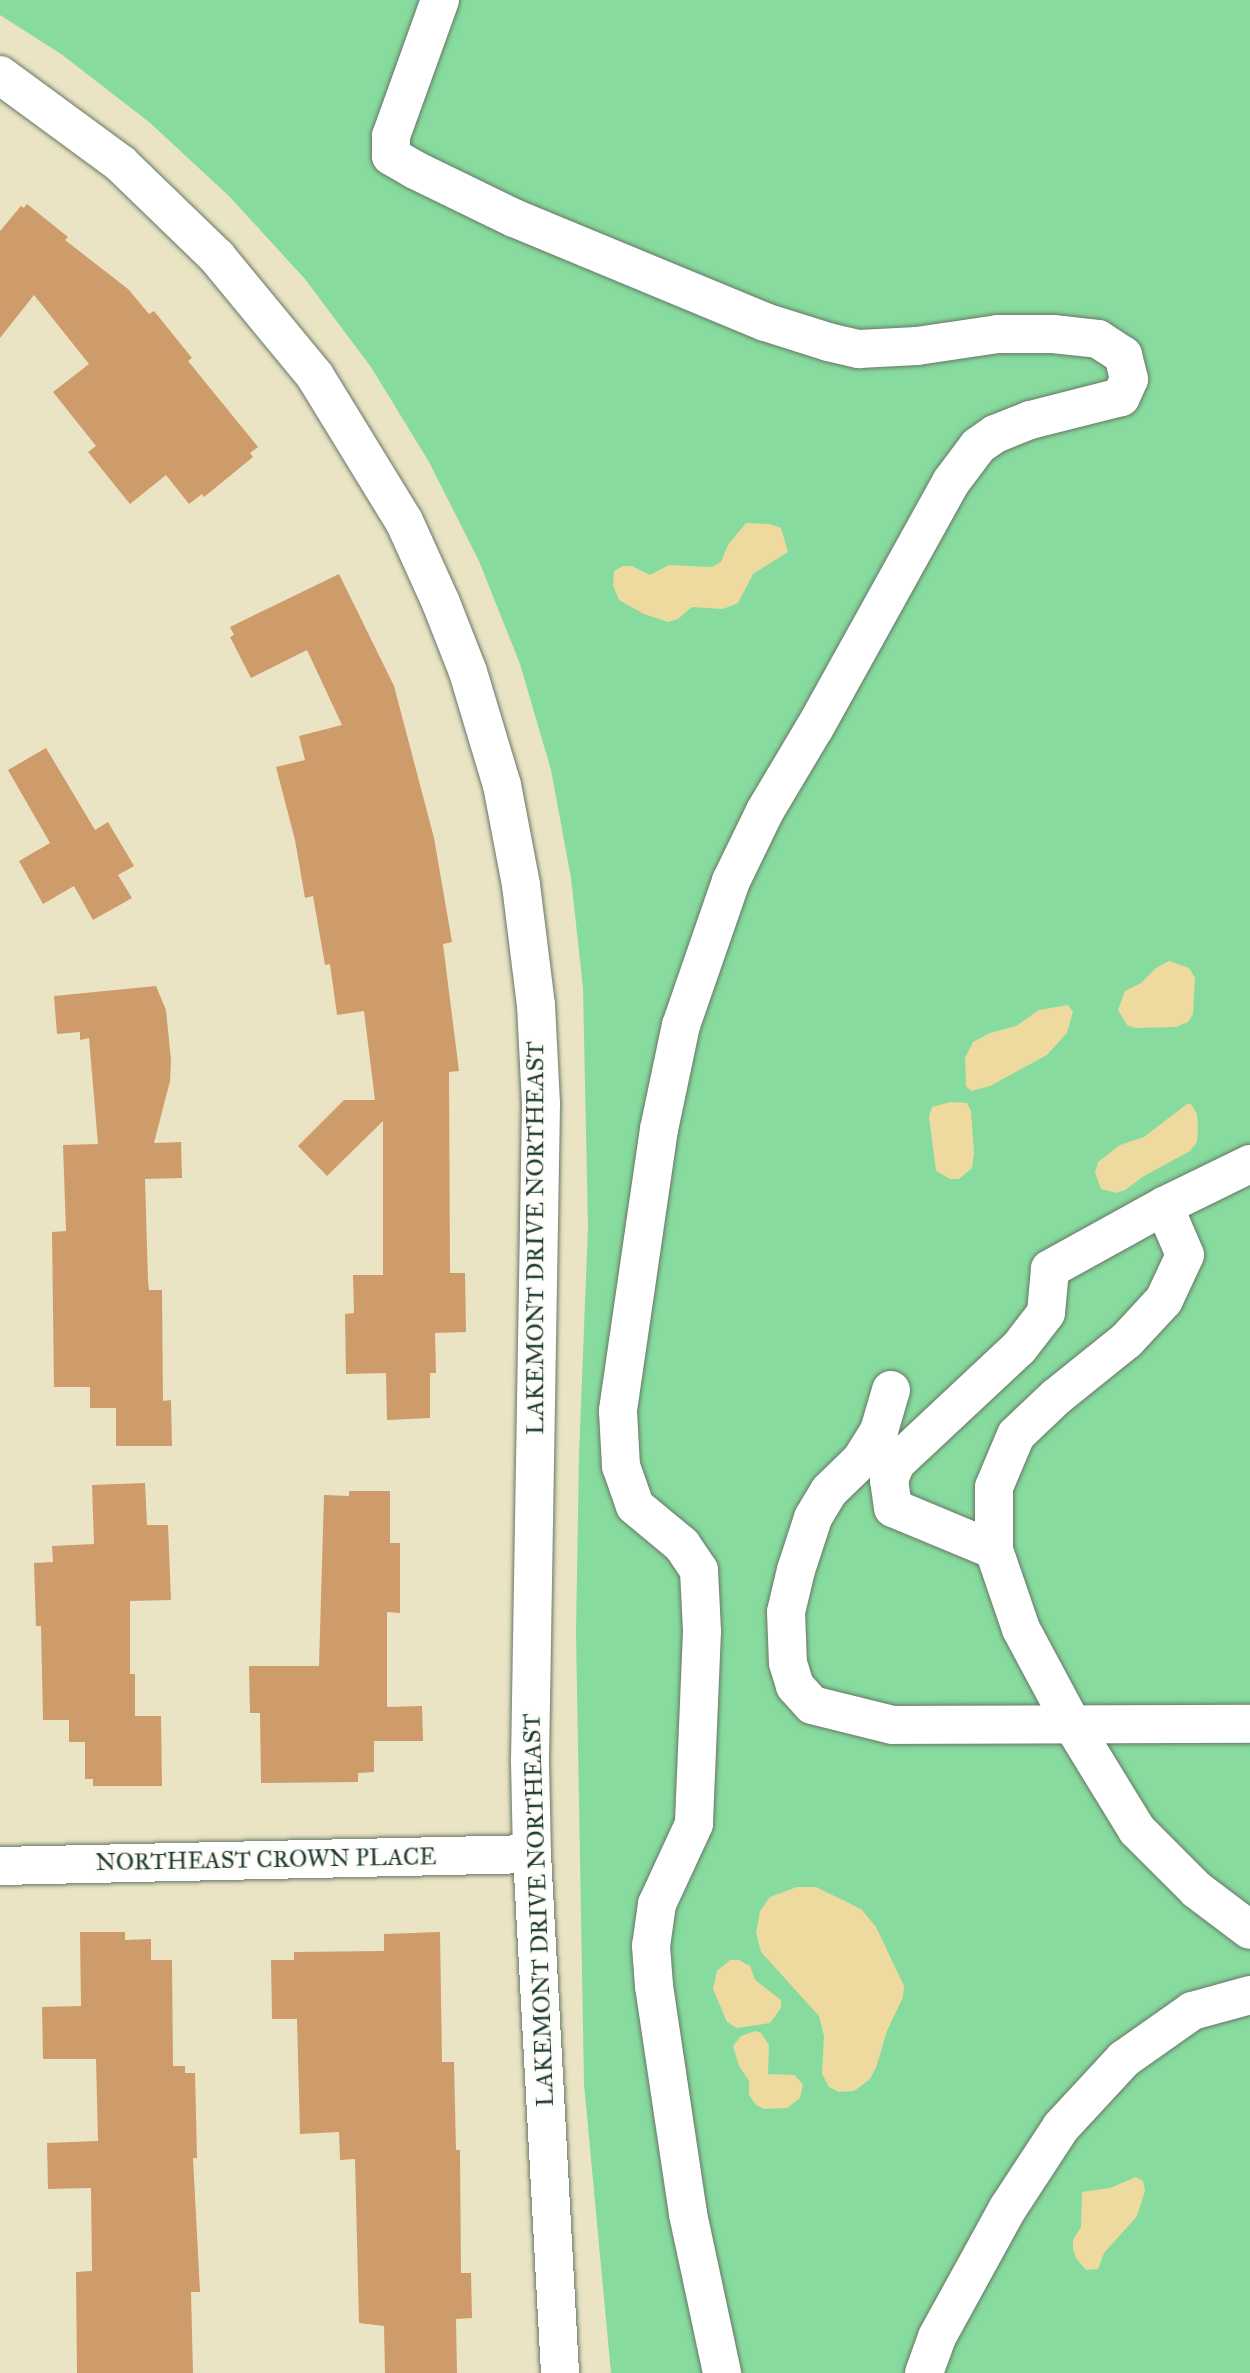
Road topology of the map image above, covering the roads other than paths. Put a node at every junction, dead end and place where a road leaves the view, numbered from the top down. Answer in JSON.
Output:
{"nodes":[{"id":1,"x":440,"y":0,"type":"edge"},
{"id":2,"x":0,"y":75,"type":"edge"},
{"id":3,"x":1250,"y":1164,"type":"edge"},
{"id":4,"x":1164,"y":1206,"type":"junction"},
{"id":5,"x":891,"y":1390,"type":"dead end"},
{"id":6,"x":994,"y":1550,"type":"junction"},
{"id":7,"x":1072,"y":1724,"type":"junction"},
{"id":8,"x":1250,"y":1724,"type":"edge"},
{"id":9,"x":532,"y":1854,"type":"junction"},
{"id":10,"x":0,"y":1866,"type":"edge"},
{"id":11,"x":1250,"y":1930,"type":"edge"},
{"id":12,"x":1250,"y":1995,"type":"edge"},
{"id":13,"x":560,"y":2373,"type":"edge"},
{"id":14,"x":722,"y":2373,"type":"edge"},
{"id":15,"x":923,"y":2373,"type":"edge"}],
"edges":[{"from":1,"to":14,"type":"street"},
{"from":2,"to":9,"type":"street","name":"LAKEMONT DRIVE NORTHEAST"},
{"from":3,"to":4,"type":"street"},
{"from":4,"to":6,"type":"street"},
{"from":4,"to":6,"type":"street"},
{"from":5,"to":7,"type":"street"},
{"from":6,"to":7,"type":"street"},
{"from":7,"to":8,"type":"street"},
{"from":7,"to":11,"type":"street"},
{"from":9,"to":10,"type":"street","name":"NORTHEAST CROWN PLACE"},
{"from":9,"to":13,"type":"street","name":"LAKEMONT DRIVE NORTHEAST"},
{"from":12,"to":15,"type":"street"}]}
